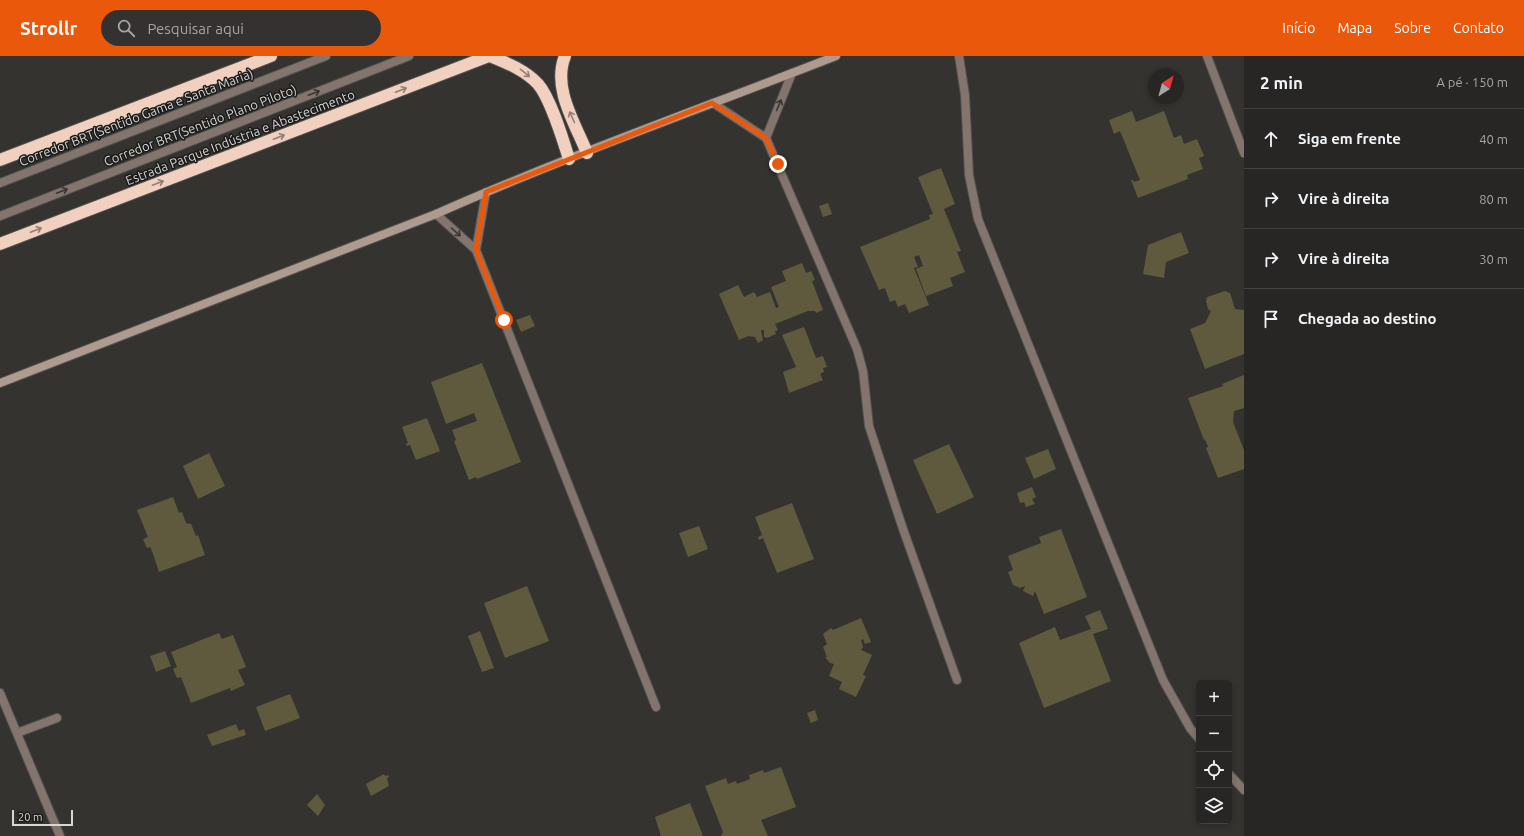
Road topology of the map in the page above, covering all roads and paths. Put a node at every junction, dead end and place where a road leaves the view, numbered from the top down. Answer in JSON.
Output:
{"nodes":[{"id":1,"x":271,"y":56,"type":"edge"},
{"id":2,"x":326,"y":56,"type":"edge"},
{"id":3,"x":409,"y":56,"type":"edge"},
{"id":4,"x":490,"y":56,"type":"edge"},
{"id":5,"x":565,"y":56,"type":"edge"},
{"id":6,"x":836,"y":56,"type":"edge"},
{"id":7,"x":959,"y":56,"type":"edge"},
{"id":8,"x":1206,"y":56,"type":"edge"},
{"id":9,"x":792,"y":73,"type":"junction"},
{"id":10,"x":712,"y":103,"type":"junction"},
{"id":11,"x":766,"y":138,"type":"junction"},
{"id":12,"x":588,"y":153,"type":"junction"},
{"id":13,"x":1244,"y":153,"type":"edge"},
{"id":14,"x":569,"y":159,"type":"junction"},
{"id":15,"x":0,"y":160,"type":"edge"},
{"id":16,"x":0,"y":183,"type":"edge"},
{"id":17,"x":486,"y":192,"type":"junction"},
{"id":18,"x":436,"y":214,"type":"junction"},
{"id":19,"x":0,"y":216,"type":"edge"},
{"id":20,"x":0,"y":244,"type":"edge"},
{"id":21,"x":476,"y":250,"type":"junction"},
{"id":22,"x":0,"y":383,"type":"edge"},
{"id":23,"x":957,"y":680,"type":"dead end"},
{"id":24,"x":0,"y":693,"type":"edge"},
{"id":25,"x":656,"y":706,"type":"dead end"},
{"id":26,"x":57,"y":718,"type":"dead end"},
{"id":27,"x":18,"y":733,"type":"junction"},
{"id":28,"x":1196,"y":735,"type":"edge"},
{"id":29,"x":1232,"y":777,"type":"edge"},
{"id":30,"x":1244,"y":790,"type":"edge"},
{"id":31,"x":60,"y":836,"type":"edge"}],
"edges":[{"from":1,"to":15,"type":"highway"},
{"from":2,"to":16,"type":"street","name":"Corredor BRT(Sentido Gama e Santa Maria)"},
{"from":19,"to":3,"type":"street","name":"Corredor BRT(Sentido Plano Piloto)","one_way":true},
{"from":4,"to":14,"type":"highway","one_way":true},
{"from":20,"to":4,"type":"highway","name":"Estrada Parque Indústria e Abastecimento","one_way":true},
{"from":12,"to":5,"type":"highway","one_way":true},
{"from":6,"to":9,"type":"street"},
{"from":7,"to":28,"type":"street"},
{"from":8,"to":13,"type":"street"},
{"from":9,"to":10,"type":"street"},
{"from":11,"to":9,"type":"street","one_way":true},
{"from":10,"to":11,"type":"street"},
{"from":10,"to":12,"type":"street"},
{"from":11,"to":23,"type":"street"},
{"from":12,"to":14,"type":"street"},
{"from":14,"to":17,"type":"street"},
{"from":17,"to":18,"type":"street"},
{"from":17,"to":21,"type":"street"},
{"from":18,"to":21,"type":"street","one_way":true},
{"from":18,"to":22,"type":"street"},
{"from":21,"to":25,"type":"street"},
{"from":24,"to":27,"type":"street"},
{"from":26,"to":27,"type":"street"},
{"from":27,"to":31,"type":"street"},
{"from":29,"to":30,"type":"street"}]}
